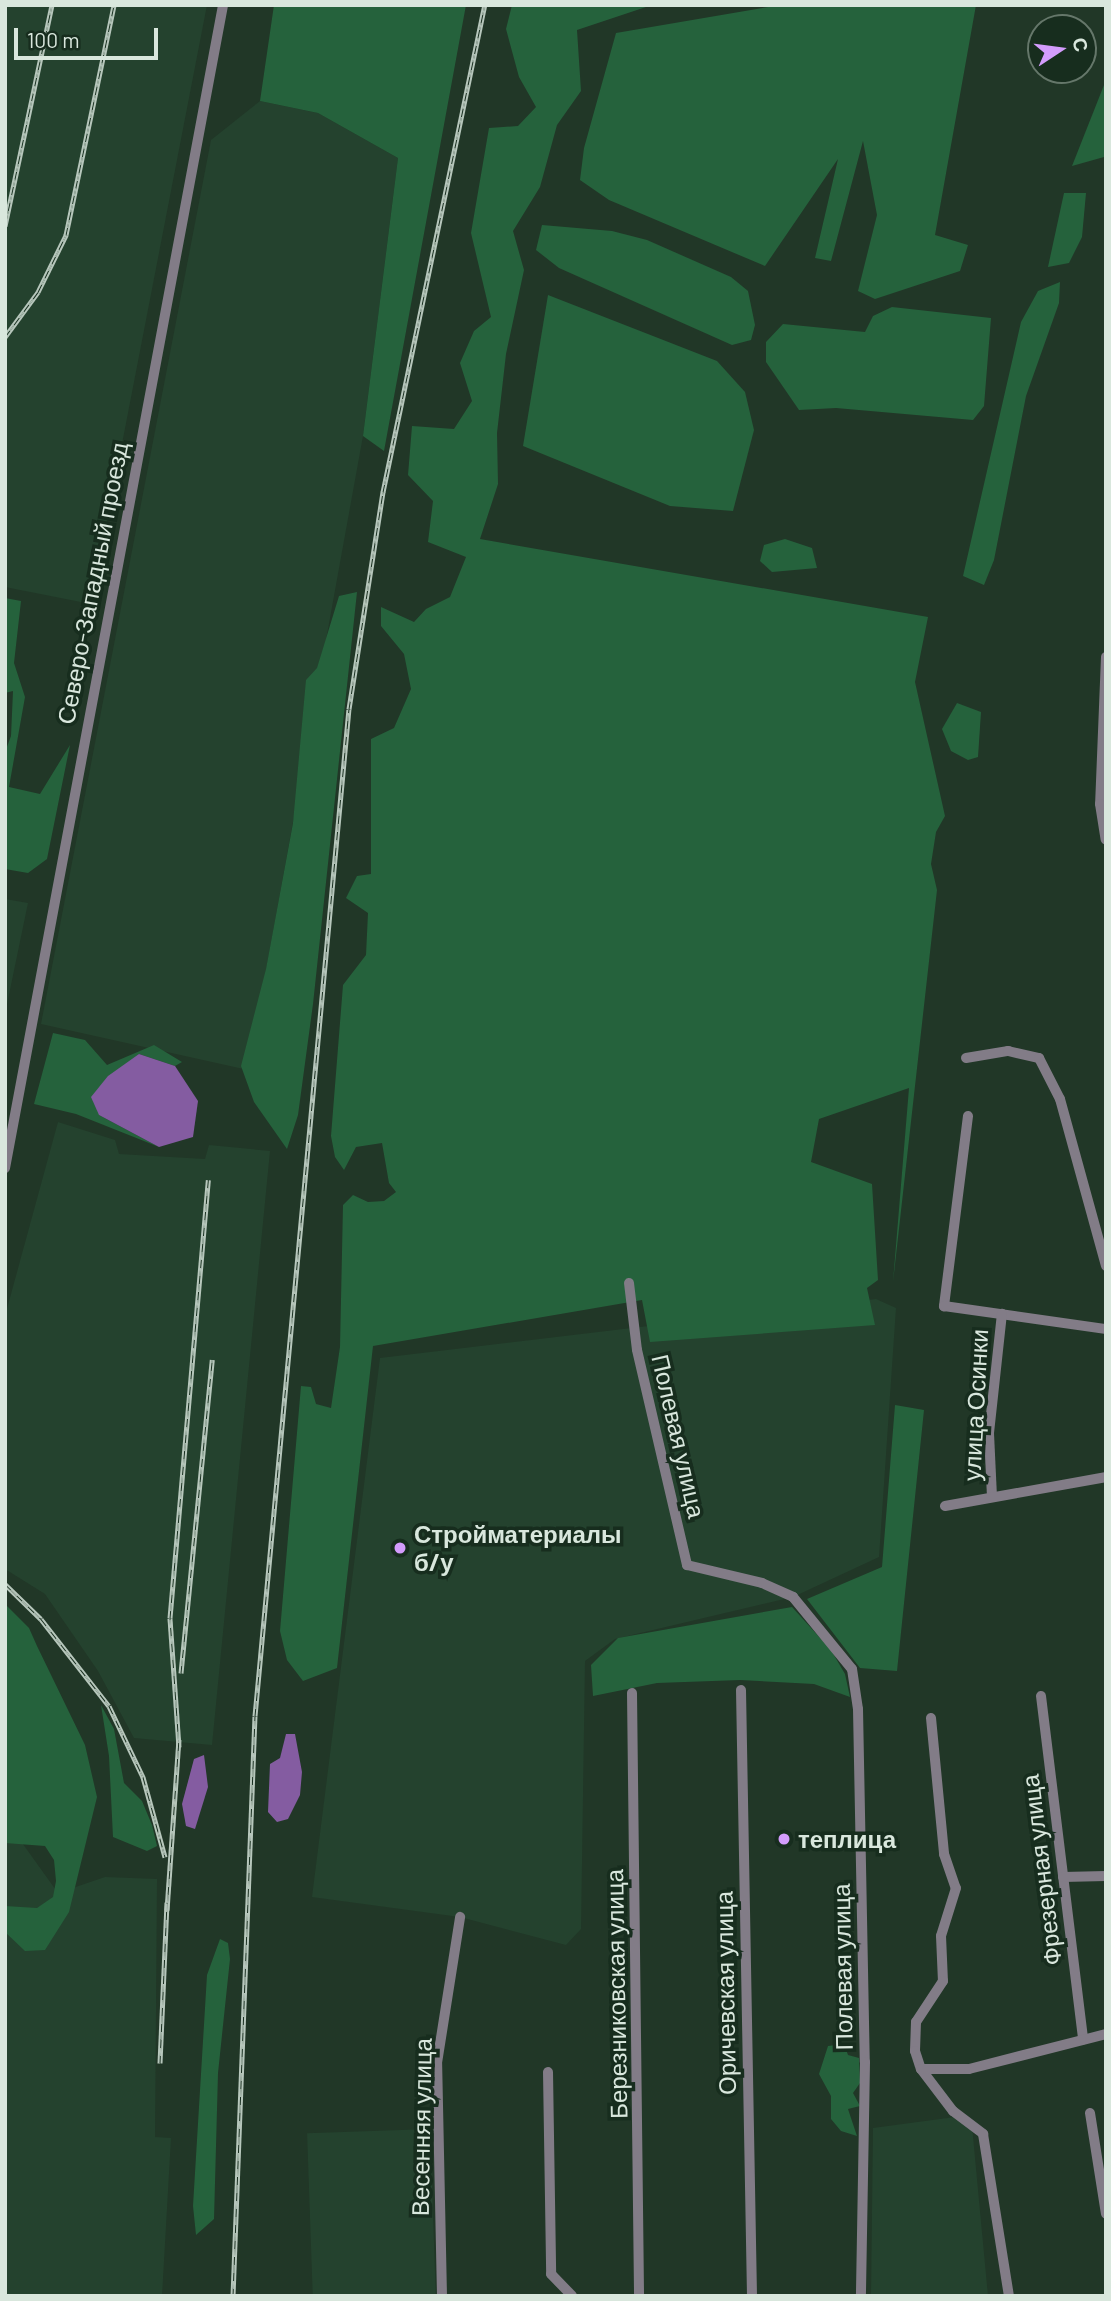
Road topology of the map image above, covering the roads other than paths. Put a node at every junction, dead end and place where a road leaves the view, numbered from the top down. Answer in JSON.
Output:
{"nodes":[{"id":1,"x":223,"y":5,"type":"edge"},
{"id":2,"x":1106,"y":657,"type":"edge"},
{"id":3,"x":1106,"y":841,"type":"edge"},
{"id":4,"x":966,"y":1058,"type":"dead end"},
{"id":5,"x":968,"y":1116,"type":"dead end"},
{"id":6,"x":5,"y":1168,"type":"edge"},
{"id":7,"x":1106,"y":1266,"type":"edge"},
{"id":8,"x":629,"y":1283,"type":"dead end"},
{"id":9,"x":1002,"y":1314,"type":"junction"},
{"id":10,"x":1106,"y":1329,"type":"edge"},
{"id":11,"x":1106,"y":1477,"type":"edge"},
{"id":12,"x":992,"y":1497,"type":"junction"},
{"id":13,"x":945,"y":1506,"type":"dead end"},
{"id":14,"x":741,"y":1690,"type":"dead end"},
{"id":15,"x":632,"y":1693,"type":"dead end"},
{"id":16,"x":1041,"y":1696,"type":"dead end"},
{"id":17,"x":931,"y":1718,"type":"dead end"},
{"id":18,"x":1106,"y":1876,"type":"edge"},
{"id":19,"x":1063,"y":1877,"type":"junction"},
{"id":20,"x":460,"y":1917,"type":"dead end"},
{"id":21,"x":1106,"y":2034,"type":"edge"},
{"id":22,"x":1083,"y":2039,"type":"junction"},
{"id":23,"x":921,"y":2069,"type":"junction"},
{"id":24,"x":548,"y":2072,"type":"dead end"},
{"id":25,"x":1090,"y":2113,"type":"dead end"},
{"id":26,"x":1106,"y":2214,"type":"edge"},
{"id":27,"x":442,"y":2296,"type":"edge"},
{"id":28,"x":572,"y":2296,"type":"edge"},
{"id":29,"x":639,"y":2296,"type":"edge"},
{"id":30,"x":752,"y":2296,"type":"edge"},
{"id":31,"x":862,"y":2296,"type":"edge"},
{"id":32,"x":1009,"y":2296,"type":"edge"}],
"edges":[{"from":1,"to":6,"type":"street","name":"Северо-Западный проезд"},
{"from":2,"to":3,"type":"street"},
{"from":4,"to":7,"type":"street"},
{"from":5,"to":9,"type":"street"},
{"from":8,"to":31,"type":"street","name":"Полевая улица"},
{"from":9,"to":10,"type":"street"},
{"from":9,"to":12,"type":"street","name":"улица Осинки"},
{"from":11,"to":12,"type":"street"},
{"from":12,"to":13,"type":"street"},
{"from":14,"to":30,"type":"street","name":"Оричевская улица"},
{"from":15,"to":29,"type":"street","name":"Березниковская улица"},
{"from":16,"to":19,"type":"street","name":"Фрезерная улица"},
{"from":17,"to":23,"type":"street"},
{"from":18,"to":19,"type":"street"},
{"from":19,"to":22,"type":"street","name":"Фрезерная улица"},
{"from":20,"to":27,"type":"street","name":"Весенняя улица"},
{"from":21,"to":22,"type":"street"},
{"from":22,"to":23,"type":"street"},
{"from":23,"to":32,"type":"street"},
{"from":24,"to":28,"type":"street"},
{"from":25,"to":26,"type":"street"}]}
